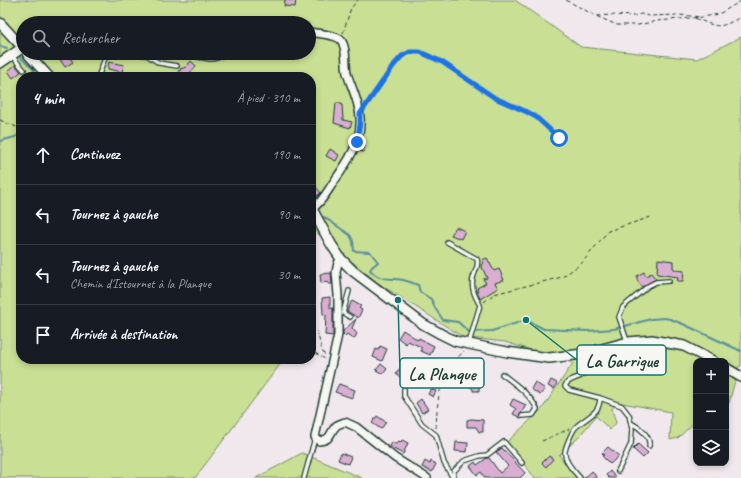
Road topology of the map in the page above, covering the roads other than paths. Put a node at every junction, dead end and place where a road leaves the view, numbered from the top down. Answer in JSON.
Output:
{"nodes":[{"id":1,"x":0,"y":23,"type":"edge"},
{"id":2,"x":316,"y":33,"type":"edge"},
{"id":3,"x":16,"y":40,"type":"edge"},
{"id":4,"x":16,"y":53,"type":"edge"},
{"id":5,"x":11,"y":55,"type":"junction"},
{"id":6,"x":34,"y":60,"type":"edge"},
{"id":7,"x":104,"y":60,"type":"edge"},
{"id":8,"x":154,"y":60,"type":"edge"},
{"id":9,"x":0,"y":63,"type":"edge"},
{"id":10,"x":177,"y":66,"type":"dead end"},
{"id":11,"x":24,"y":70,"type":"dead end"},
{"id":12,"x":45,"y":72,"type":"edge"},
{"id":13,"x":100,"y":72,"type":"edge"},
{"id":14,"x":316,"y":205,"type":"edge"},
{"id":15,"x":316,"y":217,"type":"edge"},
{"id":16,"x":447,"y":242,"type":"dead end"},
{"id":17,"x":341,"y":259,"type":"junction"},
{"id":18,"x":669,"y":281,"type":"dead end"},
{"id":19,"x":349,"y":291,"type":"dead end"},
{"id":20,"x":350,"y":317,"type":"dead end"},
{"id":21,"x":470,"y":340,"type":"junction"},
{"id":22,"x":628,"y":342,"type":"junction"},
{"id":23,"x":617,"y":344,"type":"junction"},
{"id":24,"x":707,"y":358,"type":"edge"},
{"id":25,"x":729,"y":370,"type":"edge"},
{"id":26,"x":502,"y":374,"type":"dead end"},
{"id":27,"x":741,"y":377,"type":"edge"},
{"id":28,"x":404,"y":389,"type":"dead end"},
{"id":29,"x":600,"y":398,"type":"junction"},
{"id":30,"x":522,"y":416,"type":"dead end"},
{"id":31,"x":631,"y":423,"type":"junction"},
{"id":32,"x":315,"y":437,"type":"junction"},
{"id":33,"x":649,"y":446,"type":"dead end"},
{"id":34,"x":522,"y":463,"type":"dead end"},
{"id":35,"x":618,"y":471,"type":"dead end"},
{"id":36,"x":304,"y":478,"type":"edge"},
{"id":37,"x":427,"y":478,"type":"edge"},
{"id":38,"x":453,"y":478,"type":"edge"},
{"id":39,"x":580,"y":478,"type":"edge"}],
"edges":[{"from":1,"to":3,"type":"street"},
{"from":2,"to":14,"type":"street"},
{"from":4,"to":5,"type":"street"},
{"from":5,"to":9,"type":"street"},
{"from":5,"to":11,"type":"lane"},
{"from":6,"to":12,"type":"street"},
{"from":7,"to":13,"type":"lane"},
{"from":8,"to":10,"type":"lane"},
{"from":15,"to":17,"type":"street"},
{"from":16,"to":21,"type":"lane"},
{"from":17,"to":21,"type":"street"},
{"from":17,"to":32,"type":"street"},
{"from":18,"to":22,"type":"lane"},
{"from":19,"to":20,"type":"lane"},
{"from":21,"to":23,"type":"street"},
{"from":22,"to":23,"type":"street"},
{"from":22,"to":24,"type":"street"},
{"from":23,"to":29,"type":"lane"},
{"from":25,"to":27,"type":"street"},
{"from":26,"to":30,"type":"lane"},
{"from":28,"to":38,"type":"lane"},
{"from":29,"to":31,"type":"lane"},
{"from":29,"to":39,"type":"lane"},
{"from":31,"to":33,"type":"lane"},
{"from":31,"to":35,"type":"lane"},
{"from":32,"to":36,"type":"lane"},
{"from":32,"to":37,"type":"street"},
{"from":34,"to":38,"type":"lane"}]}
